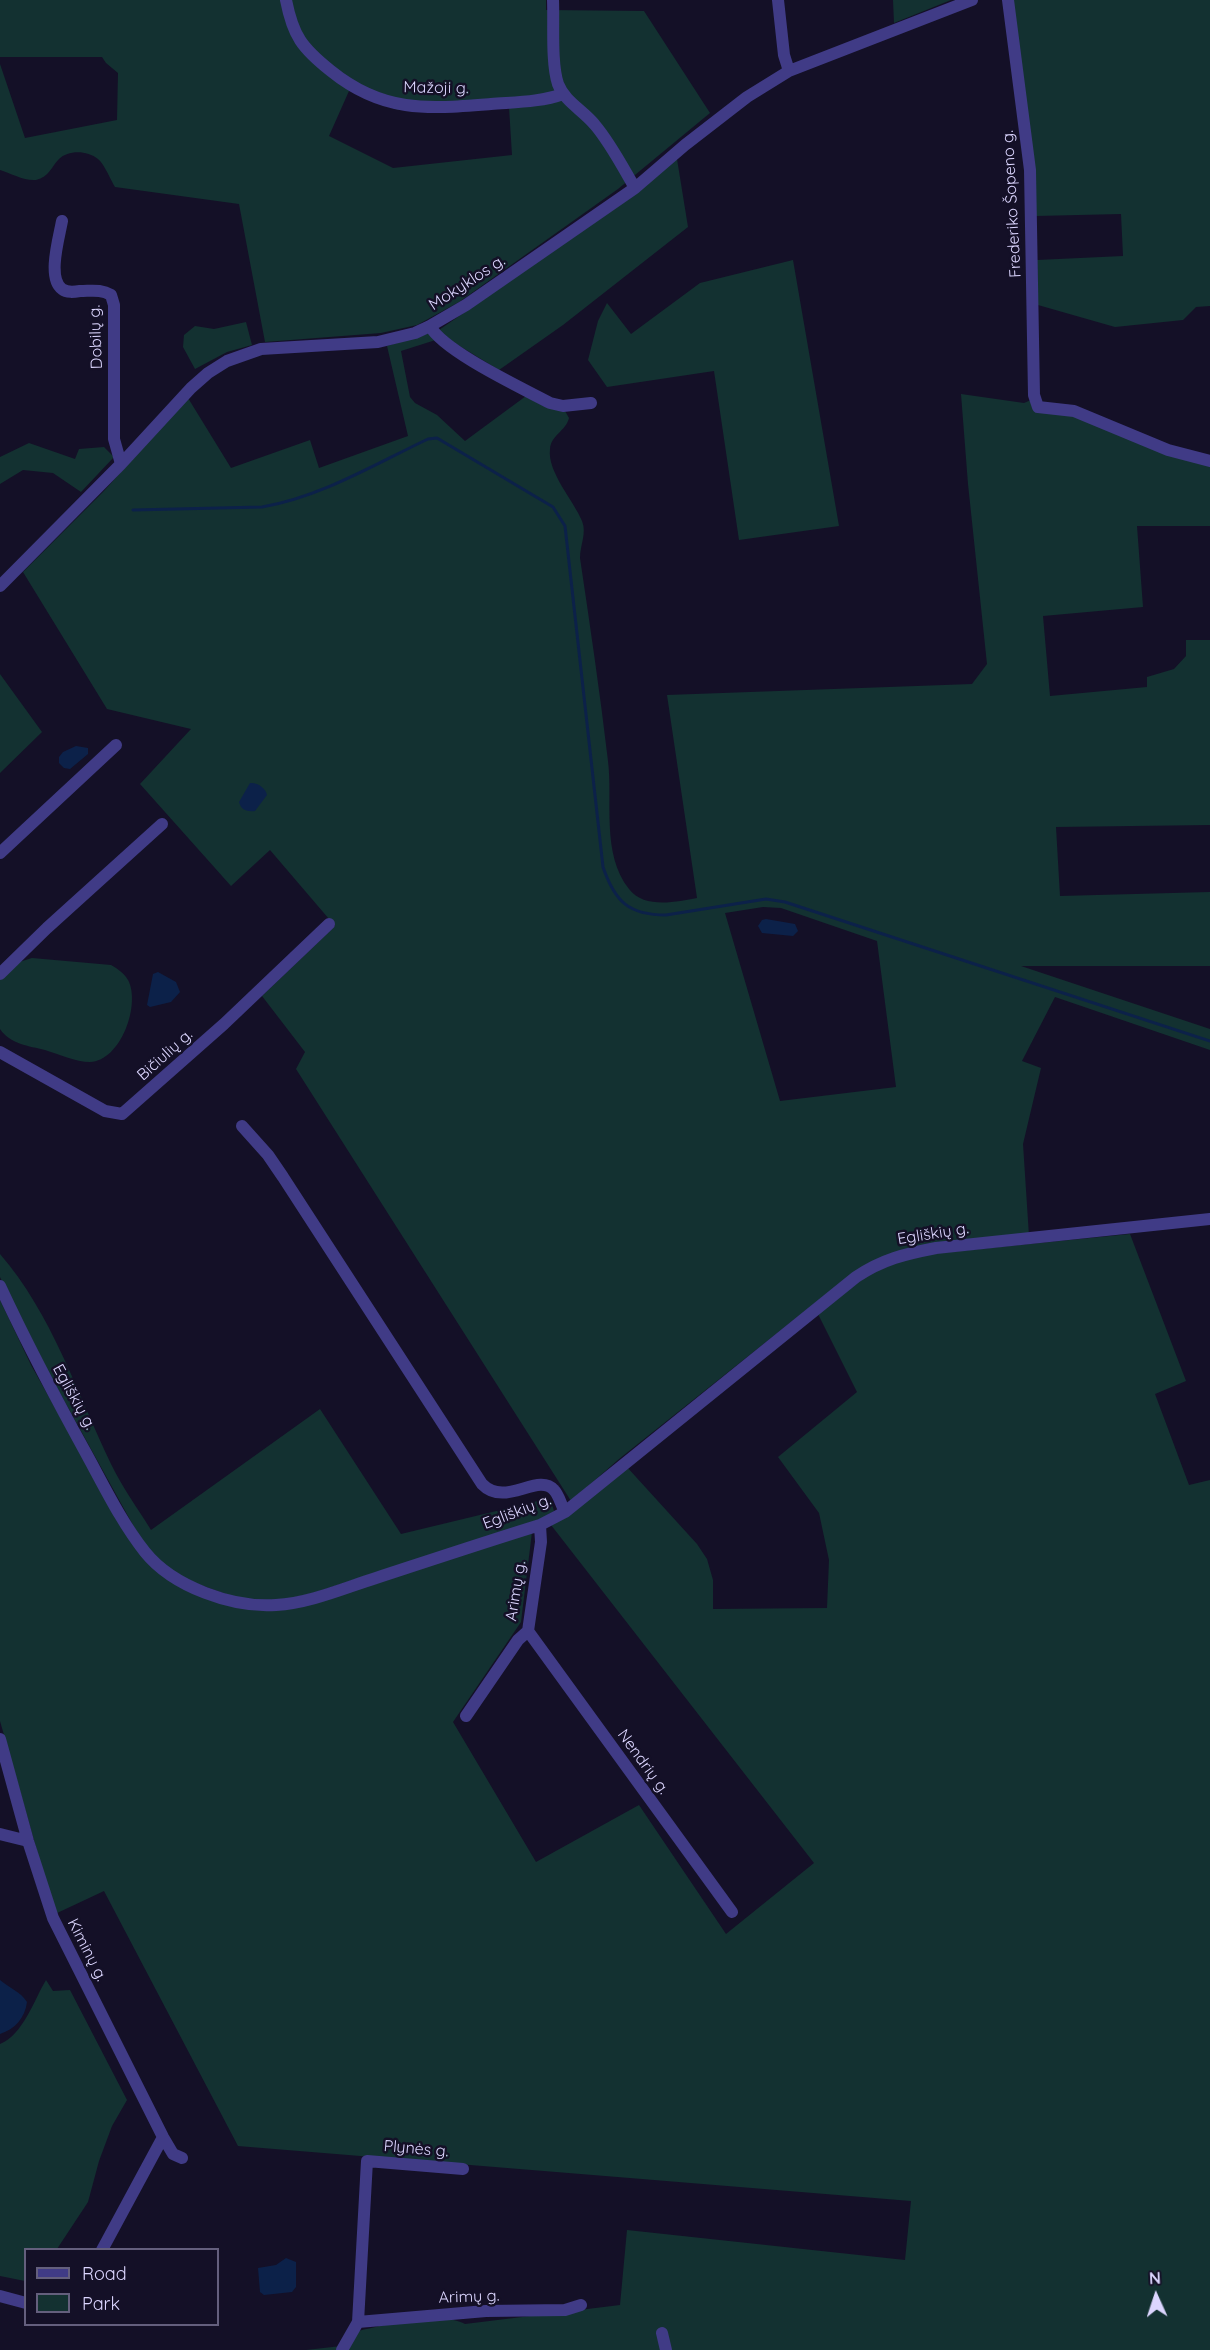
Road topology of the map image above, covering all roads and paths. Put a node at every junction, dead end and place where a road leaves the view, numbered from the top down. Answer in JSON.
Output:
{"nodes":[{"id":1,"x":286,"y":0,"type":"edge"},
{"id":2,"x":553,"y":0,"type":"edge"},
{"id":3,"x":778,"y":0,"type":"edge"},
{"id":4,"x":972,"y":0,"type":"edge"},
{"id":5,"x":1008,"y":0,"type":"edge"},
{"id":6,"x":789,"y":71,"type":"junction"},
{"id":7,"x":563,"y":94,"type":"junction"},
{"id":8,"x":635,"y":188,"type":"junction"},
{"id":9,"x":62,"y":221,"type":"dead end"},
{"id":10,"x":430,"y":327,"type":"junction"},
{"id":11,"x":591,"y":403,"type":"dead end"},
{"id":12,"x":1210,"y":461,"type":"edge"},
{"id":13,"x":121,"y":464,"type":"junction"},
{"id":14,"x":2,"y":578,"type":"edge"},
{"id":15,"x":116,"y":745,"type":"dead end"},
{"id":16,"x":162,"y":824,"type":"dead end"},
{"id":17,"x":0,"y":853,"type":"edge"},
{"id":18,"x":329,"y":924,"type":"dead end"},
{"id":19,"x":0,"y":974,"type":"edge"},
{"id":20,"x":0,"y":1052,"type":"edge"},
{"id":21,"x":242,"y":1126,"type":"dead end"},
{"id":22,"x":1210,"y":1219,"type":"edge"},
{"id":23,"x":0,"y":1286,"type":"edge"},
{"id":24,"x":565,"y":1512,"type":"junction"},
{"id":25,"x":540,"y":1525,"type":"junction"},
{"id":26,"x":528,"y":1631,"type":"junction"},
{"id":27,"x":466,"y":1716,"type":"dead end"},
{"id":28,"x":0,"y":1739,"type":"edge"},
{"id":29,"x":0,"y":1834,"type":"edge"},
{"id":30,"x":28,"y":1841,"type":"junction"},
{"id":31,"x":732,"y":1912,"type":"dead end"},
{"id":32,"x":163,"y":2138,"type":"junction"},
{"id":33,"x":182,"y":2158,"type":"dead end"},
{"id":34,"x":463,"y":2169,"type":"dead end"},
{"id":35,"x":103,"y":2248,"type":"edge"},
{"id":36,"x":0,"y":2296,"type":"edge"},
{"id":37,"x":24,"y":2302,"type":"edge"},
{"id":38,"x":581,"y":2305,"type":"dead end"},
{"id":39,"x":358,"y":2322,"type":"junction"},
{"id":40,"x":662,"y":2333,"type":"dead end"},
{"id":41,"x":342,"y":2350,"type":"edge"},
{"id":42,"x":666,"y":2350,"type":"edge"}],
"edges":[{"from":1,"to":7,"type":"street","name":"Mažoji g."},
{"from":2,"to":7,"type":"street"},
{"from":3,"to":6,"type":"street"},
{"from":4,"to":6,"type":"street","name":"Mokyklos g."},
{"from":5,"to":12,"type":"street","name":"Frederiko Šopeno g."},
{"from":6,"to":8,"type":"street","name":"Mokyklos g."},
{"from":7,"to":8,"type":"street"},
{"from":8,"to":10,"type":"street","name":"Mokyklos g."},
{"from":9,"to":13,"type":"street","name":"Dobilų g."},
{"from":10,"to":11,"type":"street"},
{"from":10,"to":13,"type":"street","name":"Mokyklos g."},
{"from":13,"to":14,"type":"street","name":"Mokyklos g."},
{"from":15,"to":17,"type":"street"},
{"from":16,"to":19,"type":"street"},
{"from":18,"to":20,"type":"street","name":"Bičiulių g."},
{"from":21,"to":24,"type":"street"},
{"from":22,"to":24,"type":"street","name":"Egliškių g."},
{"from":23,"to":25,"type":"street","name":"Egliškių g."},
{"from":24,"to":25,"type":"street","name":"Egliškių g."},
{"from":25,"to":26,"type":"street","name":"Arimų g."},
{"from":26,"to":27,"type":"street","name":"Arimų g."},
{"from":26,"to":31,"type":"street","name":"Nendrių g."},
{"from":28,"to":30,"type":"street","name":"Kiminų g."},
{"from":29,"to":30,"type":"street"},
{"from":30,"to":32,"type":"street","name":"Kiminų g."},
{"from":32,"to":33,"type":"street","name":"Kiminų g."},
{"from":32,"to":35,"type":"street"},
{"from":34,"to":39,"type":"street","name":"Plynės g."},
{"from":36,"to":37,"type":"street"},
{"from":38,"to":39,"type":"street","name":"Arimų g."},
{"from":39,"to":41,"type":"street"},
{"from":40,"to":42,"type":"street"}]}
